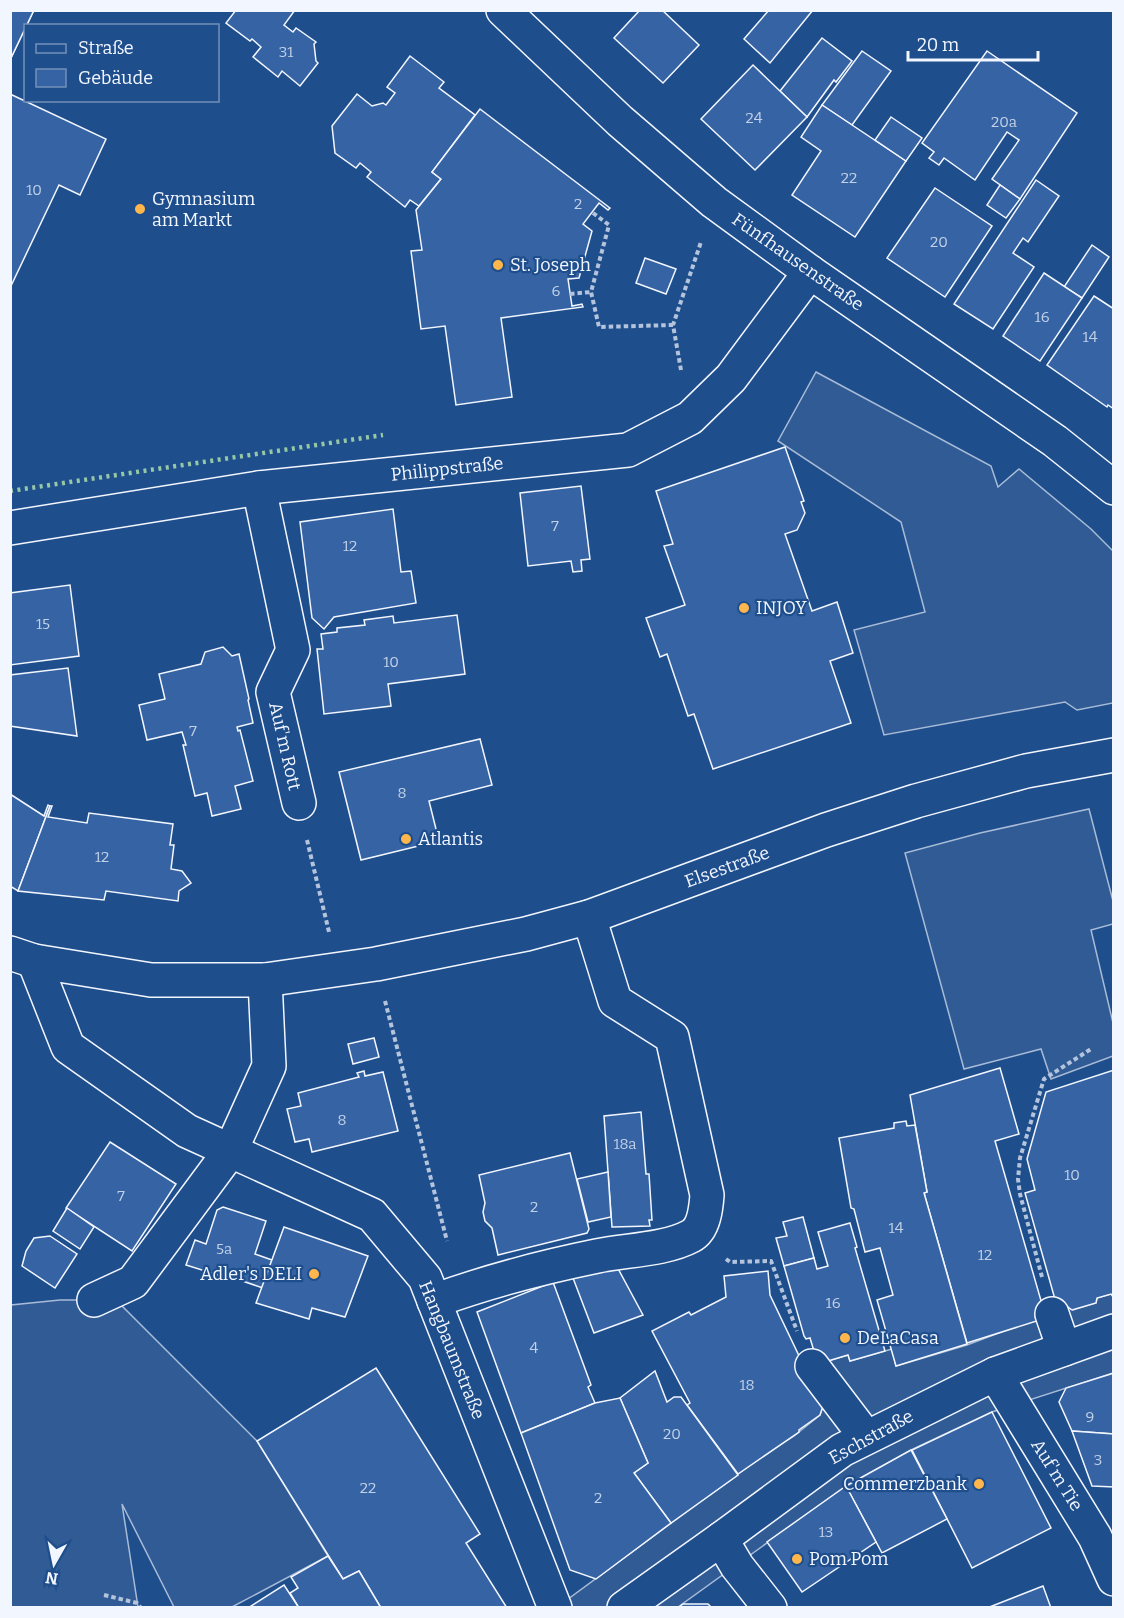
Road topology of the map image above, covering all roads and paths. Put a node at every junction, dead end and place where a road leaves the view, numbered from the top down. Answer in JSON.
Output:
{"nodes":[{"id":1,"x":503,"y":10,"type":"edge"},
{"id":2,"x":714,"y":202,"type":"junction"},
{"id":3,"x":592,"y":213,"type":"dead end"},
{"id":4,"x":810,"y":272,"type":"junction"},
{"id":5,"x":591,"y":292,"type":"junction"},
{"id":6,"x":570,"y":294,"type":"dead end"},
{"id":7,"x":673,"y":325,"type":"junction"},
{"id":8,"x":690,"y":418,"type":"junction"},
{"id":9,"x":259,"y":488,"type":"junction"},
{"id":10,"x":1113,"y":488,"type":"edge"},
{"id":11,"x":10,"y":528,"type":"edge"},
{"id":12,"x":1113,"y":754,"type":"edge"},
{"id":13,"x":298,"y":803,"type":"joint"},
{"id":14,"x":590,"y":917,"type":"junction"},
{"id":15,"x":22,"y":957,"type":"edge"},
{"id":16,"x":376,"y":964,"type":"junction"},
{"id":17,"x":338,"y":971,"type":"junction"},
{"id":18,"x":265,"y":980,"type":"junction"},
{"id":19,"x":1091,"y":1049,"type":"dead end"},
{"id":20,"x":231,"y":1150,"type":"junction"},
{"id":21,"x":694,"y":1235,"type":"junction"},
{"id":22,"x":443,"y":1298,"type":"junction"},
{"id":23,"x":94,"y":1300,"type":"dead end"},
{"id":24,"x":1052,"y":1314,"type":"joint"},
{"id":25,"x":1113,"y":1331,"type":"edge"},
{"id":26,"x":1064,"y":1349,"type":"junction"},
{"id":27,"x":813,"y":1365,"type":"joint"},
{"id":28,"x":995,"y":1374,"type":"junction"},
{"id":29,"x":866,"y":1437,"type":"junction"},
{"id":30,"x":721,"y":1539,"type":"junction"},
{"id":31,"x":1113,"y":1579,"type":"edge"},
{"id":32,"x":104,"y":1595,"type":"dead end"},
{"id":33,"x":141,"y":1608,"type":"edge"},
{"id":34,"x":555,"y":1608,"type":"edge"},
{"id":35,"x":624,"y":1608,"type":"edge"},
{"id":36,"x":770,"y":1608,"type":"edge"}],
"edges":[{"from":1,"to":2,"type":"street","name":"Fünfhausenstraße"},
{"from":2,"to":4,"type":"street","name":"Fünfhausenstraße"},
{"from":2,"to":7,"type":"path"},
{"from":3,"to":5,"type":"path"},
{"from":4,"to":8,"type":"street","name":"Philippstraße"},
{"from":4,"to":10,"type":"street","name":"Fünfhausenstraße"},
{"from":5,"to":6,"type":"path"},
{"from":5,"to":7,"type":"path"},
{"from":7,"to":8,"type":"path"},
{"from":8,"to":9,"type":"street","name":"Philippstraße"},
{"from":9,"to":11,"type":"street","name":"Philippstraße"},
{"from":9,"to":13,"type":"street","name":"Auf'm Rott"},
{"from":12,"to":14,"type":"street","name":"Elsestraße"},
{"from":13,"to":17,"type":"path","name":"Auf'm Rott"},
{"from":14,"to":16,"type":"street","name":"Elsestraße"},
{"from":14,"to":21,"type":"street"},
{"from":15,"to":18,"type":"street","name":"Hangbaumstraße"},
{"from":15,"to":20,"type":"street","name":"Hangbaumstraße"},
{"from":16,"to":17,"type":"street","name":"Elsestraße"},
{"from":16,"to":22,"type":"path"},
{"from":17,"to":18,"type":"street","name":"Hangbaumstraße"},
{"from":18,"to":20,"type":"street"},
{"from":19,"to":24,"type":"path"},
{"from":20,"to":22,"type":"street","name":"Hangbaumstraße"},
{"from":20,"to":23,"type":"street"},
{"from":21,"to":22,"type":"street"},
{"from":21,"to":27,"type":"path"},
{"from":22,"to":34,"type":"street","name":"Hangbaumstraße"},
{"from":24,"to":26,"type":"street"},
{"from":25,"to":26,"type":"street","name":"Eschstraße"},
{"from":26,"to":28,"type":"street","name":"Eschstraße"},
{"from":27,"to":29,"type":"street"},
{"from":28,"to":29,"type":"street","name":"Eschstraße"},
{"from":28,"to":31,"type":"street","name":"Auf'm Tie"},
{"from":29,"to":30,"type":"street","name":"Eschstraße"},
{"from":30,"to":35,"type":"street","name":"Eschstraße"},
{"from":30,"to":36,"type":"street"},
{"from":32,"to":33,"type":"path"}]}
